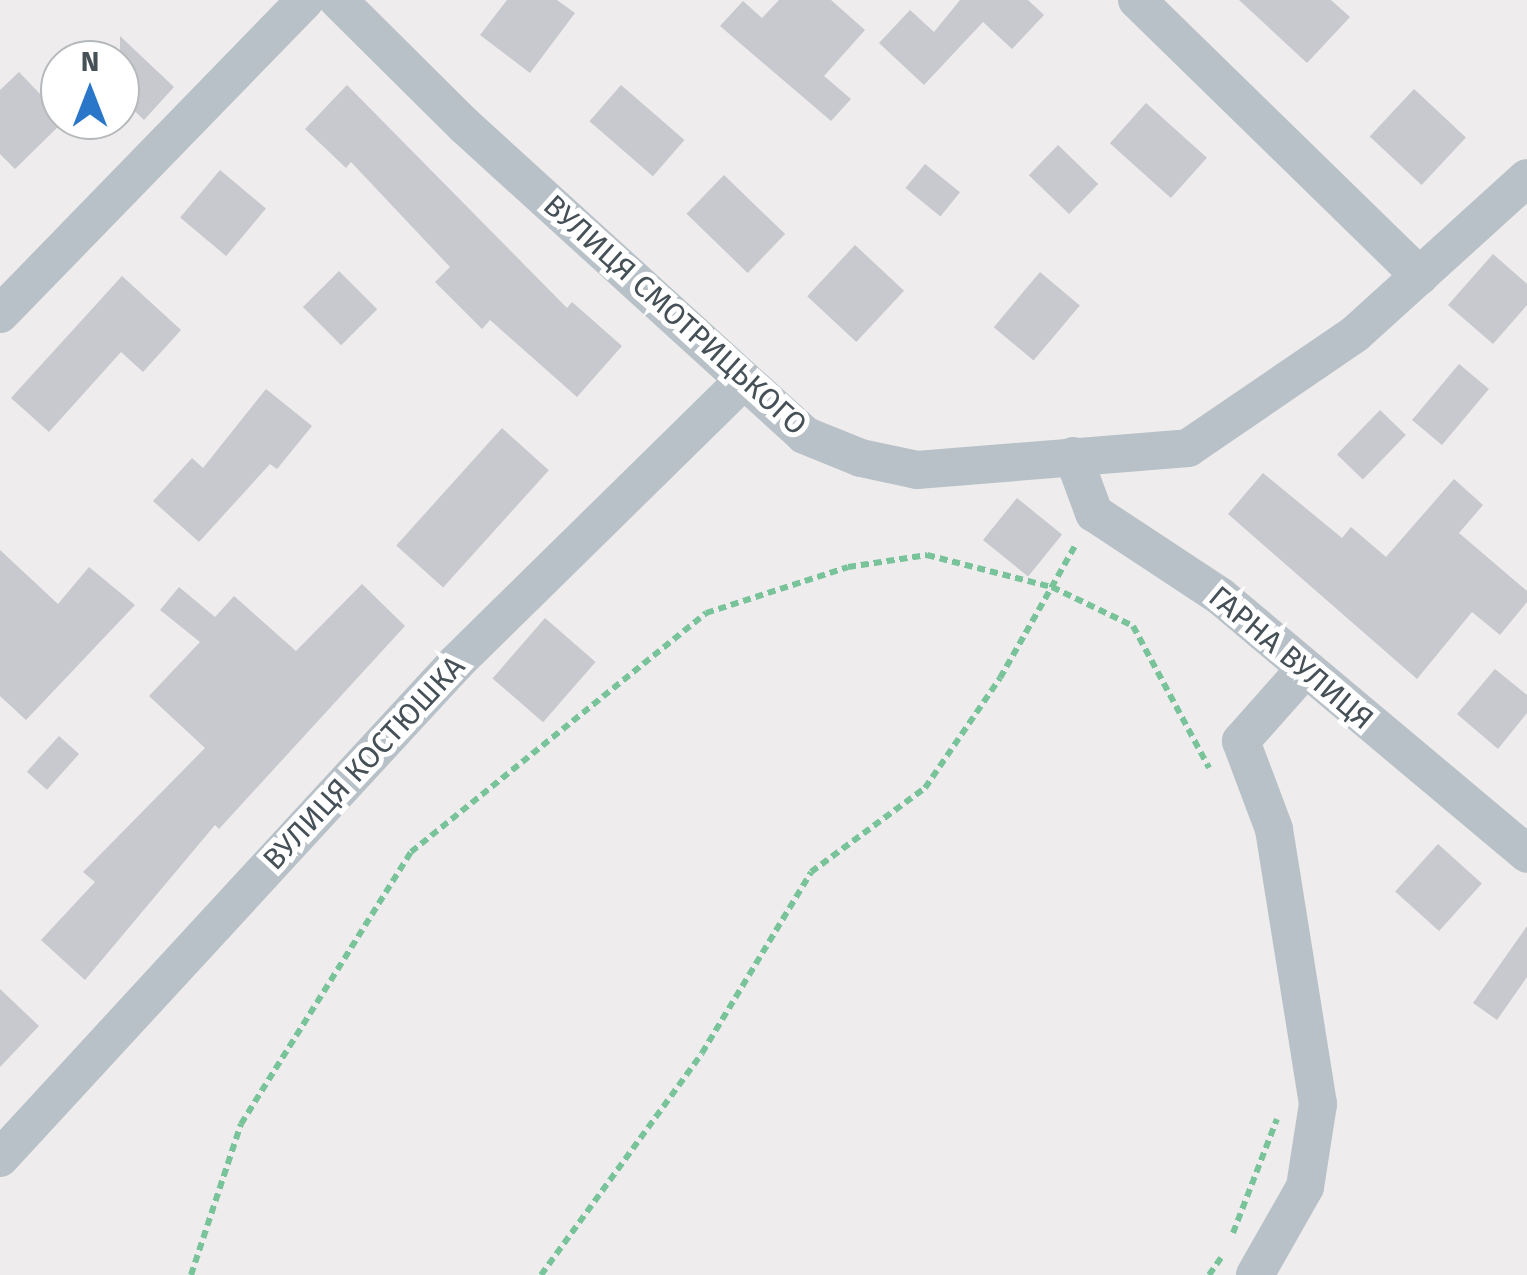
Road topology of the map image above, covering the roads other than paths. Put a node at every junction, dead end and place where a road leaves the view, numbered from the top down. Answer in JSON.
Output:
{"nodes":[{"id":1,"x":305,"y":0,"type":"edge"},
{"id":2,"x":338,"y":0,"type":"edge"},
{"id":3,"x":1137,"y":0,"type":"edge"},
{"id":4,"x":1522,"y":193,"type":"edge"},
{"id":5,"x":1420,"y":276,"type":"junction"},
{"id":6,"x":0,"y":314,"type":"edge"},
{"id":7,"x":742,"y":382,"type":"junction"},
{"id":8,"x":1072,"y":456,"type":"junction"},
{"id":9,"x":1304,"y":670,"type":"junction"},
{"id":10,"x":1527,"y":854,"type":"edge"},
{"id":11,"x":0,"y":1158,"type":"edge"},
{"id":12,"x":1254,"y":1275,"type":"edge"}],
"edges":[{"from":1,"to":6,"type":"street"},
{"from":2,"to":7,"type":"street","name":"ВУЛИЦЯ СМОТРИЦЬКОГО"},
{"from":3,"to":5,"type":"street"},
{"from":4,"to":5,"type":"street","name":"ВУЛИЦЯ СМОТРИЦЬКОГО"},
{"from":5,"to":8,"type":"street","name":"ВУЛИЦЯ СМОТРИЦЬКОГО"},
{"from":7,"to":8,"type":"street","name":"ВУЛИЦЯ СМОТРИЦЬКОГО"},
{"from":7,"to":11,"type":"street","name":"ВУЛИЦЯ КОСТЮШКА"},
{"from":8,"to":9,"type":"street","name":"ГАРНА ВУЛИЦЯ"},
{"from":9,"to":10,"type":"street","name":"ГАРНА ВУЛИЦЯ"},
{"from":9,"to":12,"type":"street"}]}
